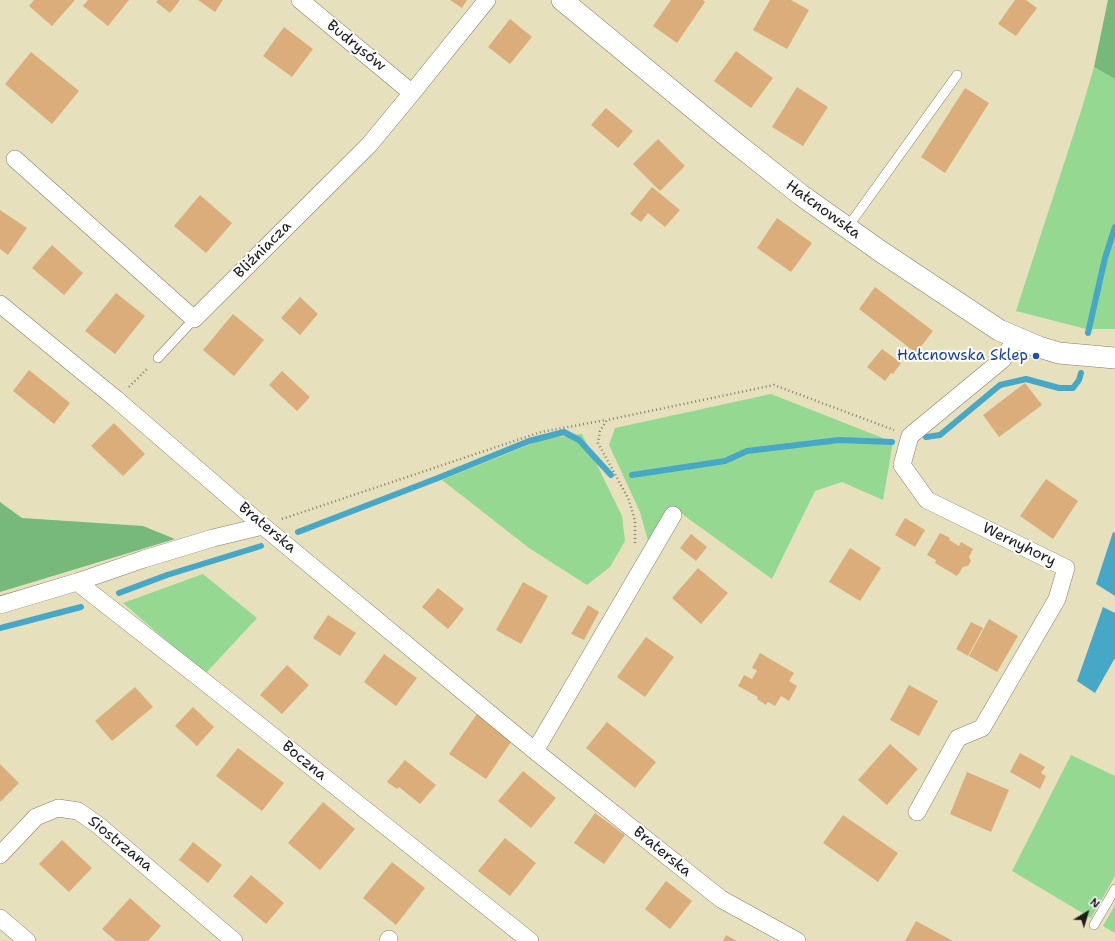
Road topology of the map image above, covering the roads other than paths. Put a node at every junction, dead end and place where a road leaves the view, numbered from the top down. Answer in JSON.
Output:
{"nodes":[{"id":1,"x":300,"y":0,"type":"edge"},
{"id":2,"x":487,"y":0,"type":"edge"},
{"id":3,"x":562,"y":0,"type":"edge"},
{"id":4,"x":957,"y":75,"type":"dead end"},
{"id":5,"x":412,"y":93,"type":"junction"},
{"id":6,"x":15,"y":159,"type":"dead end"},
{"id":7,"x":847,"y":228,"type":"junction"},
{"id":8,"x":0,"y":304,"type":"edge"},
{"id":9,"x":194,"y":319,"type":"junction"},
{"id":10,"x":1016,"y":338,"type":"junction"},
{"id":11,"x":158,"y":358,"type":"road end"},
{"id":12,"x":1115,"y":358,"type":"edge"},
{"id":13,"x":673,"y":515,"type":"dead end"},
{"id":14,"x":263,"y":526,"type":"junction"},
{"id":15,"x":77,"y":582,"type":"junction"},
{"id":16,"x":0,"y":605,"type":"edge"},
{"id":17,"x":535,"y":751,"type":"junction"},
{"id":18,"x":917,"y":812,"type":"dead end"},
{"id":19,"x":0,"y":855,"type":"edge"},
{"id":20,"x":1115,"y":889,"type":"edge"},
{"id":21,"x":0,"y":918,"type":"edge"},
{"id":22,"x":1094,"y":925,"type":"dead end"},
{"id":23,"x":28,"y":941,"type":"edge"},
{"id":24,"x":234,"y":941,"type":"edge"},
{"id":25,"x":530,"y":941,"type":"edge"},
{"id":26,"x":797,"y":941,"type":"edge"}],
"edges":[{"from":1,"to":5,"type":"street","name":"Budrysów"},
{"from":2,"to":5,"type":"street","name":"Bliźniacza"},
{"from":3,"to":7,"type":"street","name":"Hałcnowska"},
{"from":4,"to":7,"type":"lane"},
{"from":5,"to":9,"type":"street","name":"Bliźniacza"},
{"from":6,"to":9,"type":"street"},
{"from":7,"to":10,"type":"street","name":"Hałcnowska"},
{"from":8,"to":14,"type":"street","name":"Braterska"},
{"from":9,"to":11,"type":"lane"},
{"from":10,"to":12,"type":"street","name":"Hałcnowska"},
{"from":10,"to":18,"type":"street","name":"Wernyhory"},
{"from":13,"to":17,"type":"street"},
{"from":14,"to":15,"type":"street"},
{"from":14,"to":17,"type":"street","name":"Braterska"},
{"from":15,"to":16,"type":"street"},
{"from":15,"to":25,"type":"street","name":"Boczna"},
{"from":17,"to":26,"type":"street","name":"Braterska"},
{"from":19,"to":24,"type":"street","name":"Siostrzana"},
{"from":20,"to":22,"type":"lane"},
{"from":21,"to":23,"type":"street"}]}
